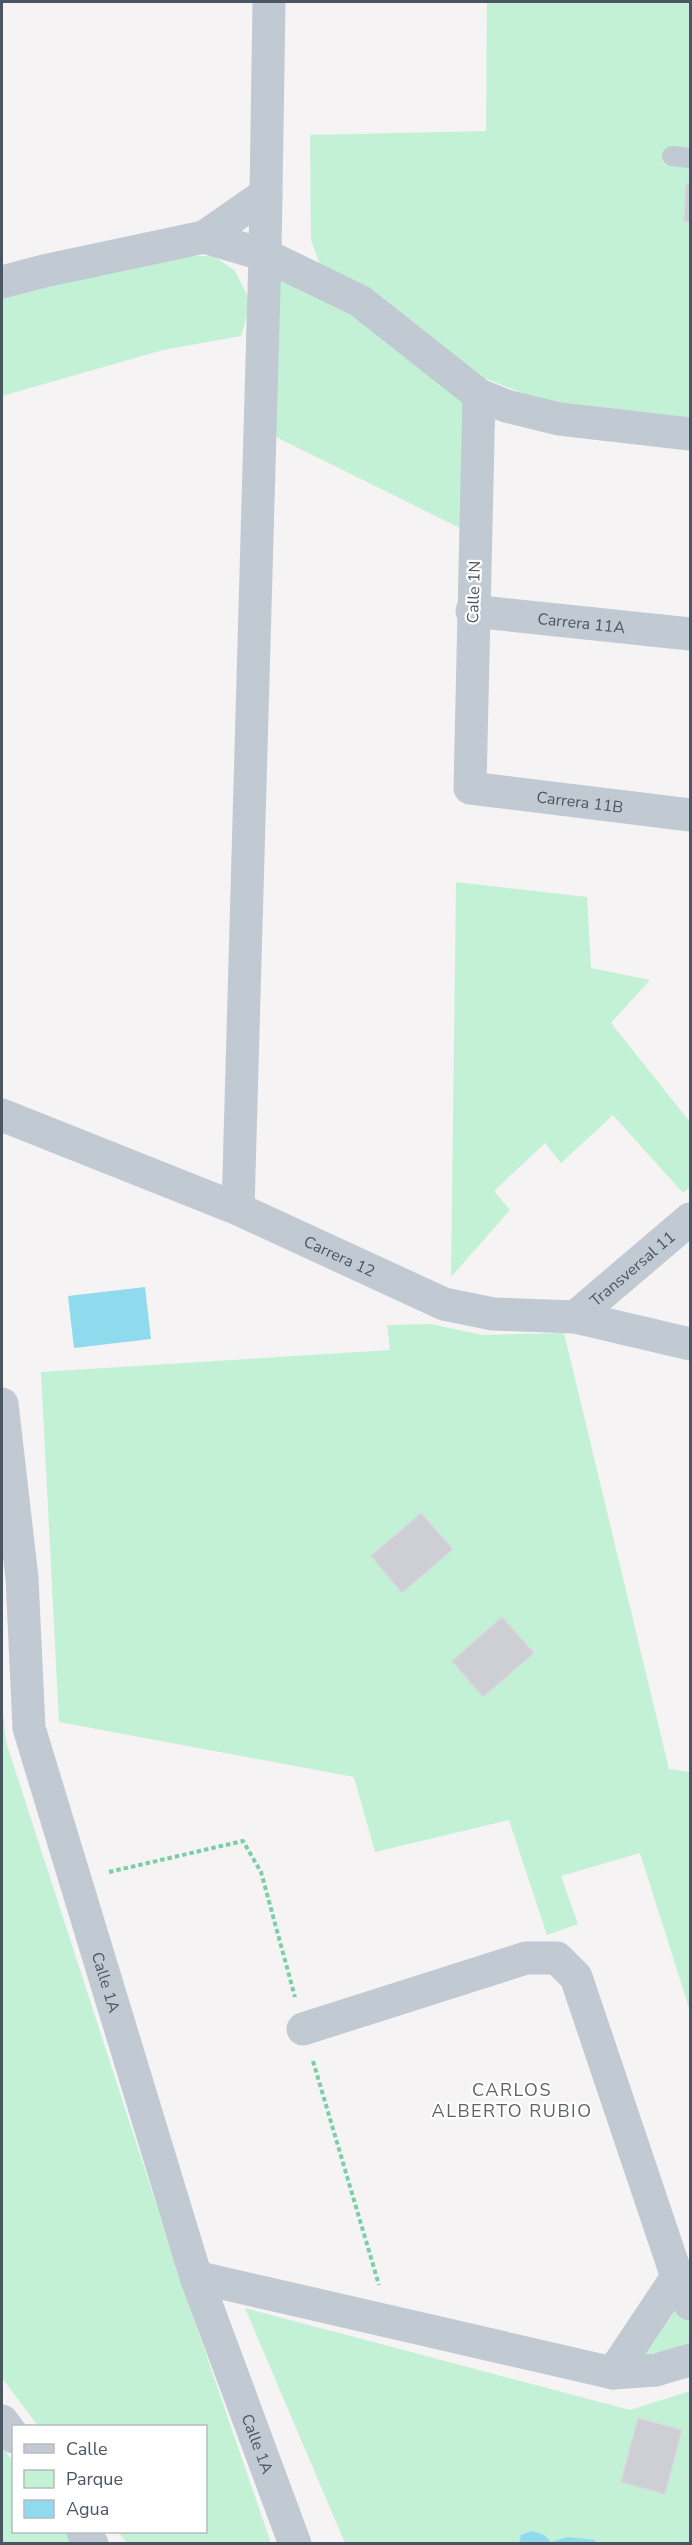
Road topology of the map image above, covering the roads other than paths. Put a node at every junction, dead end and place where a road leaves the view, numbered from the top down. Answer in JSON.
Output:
{"nodes":[{"id":1,"x":269,"y":2,"type":"edge"},
{"id":2,"x":266,"y":194,"type":"junction"},
{"id":3,"x":204,"y":237,"type":"junction"},
{"id":4,"x":265,"y":255,"type":"junction"},
{"id":5,"x":2,"y":282,"type":"edge"},
{"id":6,"x":479,"y":395,"type":"junction"},
{"id":7,"x":690,"y":435,"type":"edge"},
{"id":8,"x":472,"y":611,"type":"junction"},
{"id":9,"x":690,"y":634,"type":"edge"},
{"id":10,"x":470,"y":788,"type":"joint"},
{"id":11,"x":690,"y":809,"type":"edge"},
{"id":12,"x":2,"y":1115,"type":"edge"},
{"id":13,"x":238,"y":1209,"type":"junction"},
{"id":14,"x":690,"y":1219,"type":"edge"},
{"id":15,"x":574,"y":1317,"type":"junction"},
{"id":16,"x":690,"y":1344,"type":"edge"},
{"id":17,"x":2,"y":1404,"type":"edge"},
{"id":18,"x":303,"y":2029,"type":"dead end"},
{"id":19,"x":196,"y":2277,"type":"junction"},
{"id":20,"x":684,"y":2291,"type":"edge"},
{"id":21,"x":690,"y":2360,"type":"edge"},
{"id":22,"x":613,"y":2373,"type":"junction"},
{"id":23,"x":2,"y":2421,"type":"edge"},
{"id":24,"x":12,"y":2434,"type":"edge"},
{"id":25,"x":295,"y":2544,"type":"edge"}],
"edges":[{"from":1,"to":2,"type":"street"},
{"from":2,"to":3,"type":"street"},
{"from":2,"to":4,"type":"street"},
{"from":3,"to":4,"type":"street"},
{"from":3,"to":5,"type":"street"},
{"from":4,"to":6,"type":"street"},
{"from":4,"to":13,"type":"street"},
{"from":6,"to":7,"type":"street"},
{"from":6,"to":8,"type":"street","name":"Calle 1N"},
{"from":8,"to":9,"type":"street","name":"Carrera 11A"},
{"from":8,"to":10,"type":"street","name":"Calle 1N"},
{"from":10,"to":11,"type":"street","name":"Carrera 11B"},
{"from":12,"to":13,"type":"street","name":"Carrera 12"},
{"from":13,"to":15,"type":"street","name":"Carrera 12"},
{"from":14,"to":15,"type":"street","name":"Transversal 11"},
{"from":15,"to":16,"type":"street","name":"Carrera 12"},
{"from":17,"to":19,"type":"street","name":"Calle 1A"},
{"from":18,"to":20,"type":"street"},
{"from":19,"to":22,"type":"street"},
{"from":19,"to":25,"type":"street","name":"Calle 1A"},
{"from":20,"to":22,"type":"street"},
{"from":21,"to":22,"type":"street"},
{"from":23,"to":24,"type":"street"}]}
